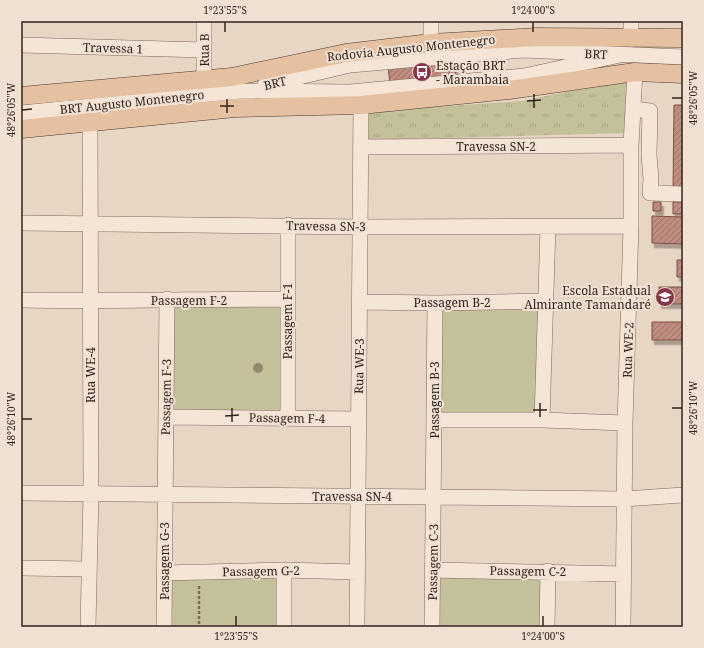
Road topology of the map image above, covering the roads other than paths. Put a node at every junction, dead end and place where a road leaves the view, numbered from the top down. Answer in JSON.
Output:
{"nodes":[{"id":1,"x":204,"y":21,"type":"edge"},
{"id":2,"x":431,"y":21,"type":"edge"},
{"id":3,"x":631,"y":21,"type":"edge"},
{"id":4,"x":683,"y":38,"type":"edge"},
{"id":5,"x":631,"y":39,"type":"junction"},
{"id":6,"x":431,"y":44,"type":"junction"},
{"id":7,"x":21,"y":45,"type":"edge"},
{"id":8,"x":204,"y":50,"type":"junction"},
{"id":9,"x":620,"y":55,"type":"junction"},
{"id":10,"x":683,"y":57,"type":"edge"},
{"id":11,"x":636,"y":72,"type":"junction"},
{"id":12,"x":683,"y":74,"type":"edge"},
{"id":13,"x":204,"y":79,"type":"junction"},
{"id":14,"x":242,"y":91,"type":"junction"},
{"id":15,"x":21,"y":96,"type":"edge"},
{"id":16,"x":361,"y":105,"type":"junction"},
{"id":17,"x":633,"y":109,"type":"junction"},
{"id":18,"x":21,"y":113,"type":"edge"},
{"id":19,"x":90,"y":123,"type":"junction"},
{"id":20,"x":21,"y":129,"type":"edge"},
{"id":21,"x":631,"y":145,"type":"junction"},
{"id":22,"x":361,"y":147,"type":"junction"},
{"id":23,"x":683,"y":194,"type":"edge"},
{"id":24,"x":21,"y":223,"type":"edge"},
{"id":25,"x":90,"y":223,"type":"junction"},
{"id":26,"x":288,"y":225,"type":"junction"},
{"id":27,"x":631,"y":226,"type":"junction"},
{"id":28,"x":361,"y":227,"type":"junction"},
{"id":29,"x":548,"y":227,"type":"junction"},
{"id":30,"x":167,"y":299,"type":"junction"},
{"id":31,"x":287,"y":299,"type":"junction"},
{"id":32,"x":21,"y":300,"type":"edge"},
{"id":33,"x":545,"y":301,"type":"junction"},
{"id":34,"x":90,"y":302,"type":"junction"},
{"id":35,"x":360,"y":302,"type":"junction"},
{"id":36,"x":435,"y":303,"type":"junction"},
{"id":37,"x":166,"y":417,"type":"junction"},
{"id":38,"x":288,"y":417,"type":"junction"},
{"id":39,"x":359,"y":419,"type":"junction"},
{"id":40,"x":434,"y":420,"type":"junction"},
{"id":41,"x":542,"y":420,"type":"junction"},
{"id":42,"x":625,"y":423,"type":"junction"},
{"id":43,"x":21,"y":493,"type":"edge"},
{"id":44,"x":91,"y":493,"type":"junction"},
{"id":45,"x":164,"y":494,"type":"junction"},
{"id":46,"x":683,"y":495,"type":"edge"},
{"id":47,"x":358,"y":496,"type":"junction"},
{"id":48,"x":434,"y":496,"type":"junction"},
{"id":49,"x":624,"y":499,"type":"junction"},
{"id":50,"x":21,"y":568,"type":"edge"},
{"id":51,"x":88,"y":569,"type":"junction"},
{"id":52,"x":284,"y":570,"type":"junction"},
{"id":53,"x":432,"y":570,"type":"junction"},
{"id":54,"x":548,"y":571,"type":"junction"},
{"id":55,"x":357,"y":572,"type":"junction"},
{"id":56,"x":164,"y":573,"type":"junction"},
{"id":57,"x":624,"y":574,"type":"junction"},
{"id":58,"x":88,"y":627,"type":"edge"},
{"id":59,"x":164,"y":627,"type":"edge"},
{"id":60,"x":284,"y":627,"type":"edge"},
{"id":61,"x":357,"y":627,"type":"edge"},
{"id":62,"x":432,"y":627,"type":"edge"},
{"id":63,"x":547,"y":627,"type":"edge"},
{"id":64,"x":623,"y":627,"type":"edge"}],
"edges":[{"from":1,"to":8,"type":"street","name":"Rua B"},
{"from":2,"to":6,"type":"street"},
{"from":3,"to":5,"type":"street"},
{"from":4,"to":5,"type":"main road","name":"Rodovia Augusto Montenegro"},
{"from":5,"to":6,"type":"main road","name":"Rodovia Augusto Montenegro"},
{"from":6,"to":13,"type":"main road","name":"Rodovia Augusto Montenegro"},
{"from":7,"to":8,"type":"street","name":"Travessa 1"},
{"from":8,"to":13,"type":"street","name":"Rua B"},
{"from":9,"to":10,"type":"street"},
{"from":9,"to":14,"type":"street","name":"BRT"},
{"from":9,"to":14,"type":"street","name":"BRT"},
{"from":11,"to":12,"type":"main road"},
{"from":11,"to":16,"type":"main road"},
{"from":11,"to":17,"type":"street","name":"Rua WE-2"},
{"from":13,"to":15,"type":"main road","name":"Rodovia Augusto Montenegro"},
{"from":14,"to":18,"type":"street","name":"BRT Augusto Montenegro"},
{"from":16,"to":19,"type":"main road"},
{"from":16,"to":22,"type":"street","name":"Rua WE-3"},
{"from":17,"to":21,"type":"street","name":"Rua WE-2"},
{"from":17,"to":23,"type":"street"},
{"from":19,"to":20,"type":"main road"},
{"from":19,"to":25,"type":"street","name":"Rua WE-4"},
{"from":21,"to":22,"type":"street","name":"Travessa SN-2"},
{"from":21,"to":27,"type":"street","name":"Rua WE-2"},
{"from":22,"to":28,"type":"street","name":"Rua WE-3"},
{"from":24,"to":25,"type":"street","name":"Travessa SN-3"},
{"from":25,"to":26,"type":"street","name":"Travessa SN-3"},
{"from":25,"to":34,"type":"street","name":"Rua WE-4"},
{"from":26,"to":28,"type":"street","name":"Travessa SN-3"},
{"from":26,"to":31,"type":"street","name":"Passagem F-1"},
{"from":27,"to":29,"type":"street","name":"Travessa SN-3"},
{"from":27,"to":42,"type":"street","name":"Rua WE-2"},
{"from":28,"to":29,"type":"street","name":"Travessa SN-3"},
{"from":28,"to":35,"type":"street","name":"Rua WE-3"},
{"from":29,"to":33,"type":"street"},
{"from":30,"to":31,"type":"street","name":"Passagem F-2"},
{"from":30,"to":34,"type":"street","name":"Passagem F-2"},
{"from":30,"to":37,"type":"street","name":"Passagem F-3"},
{"from":31,"to":38,"type":"street","name":"Passagem F-1"},
{"from":32,"to":34,"type":"street","name":"Passagem F-2"},
{"from":33,"to":36,"type":"street","name":"Passagem B-2"},
{"from":33,"to":41,"type":"street"},
{"from":34,"to":44,"type":"street","name":"Rua WE-4"},
{"from":35,"to":36,"type":"street","name":"Passagem B-2"},
{"from":35,"to":39,"type":"street","name":"Rua WE-3"},
{"from":36,"to":40,"type":"street","name":"Passagem B-3"},
{"from":37,"to":38,"type":"street","name":"Passagem F-4"},
{"from":37,"to":45,"type":"street","name":"Passagem F-3"},
{"from":38,"to":39,"type":"street","name":"Passagem F-4"},
{"from":39,"to":47,"type":"street","name":"Rua WE-3"},
{"from":40,"to":41,"type":"street"},
{"from":40,"to":48,"type":"street","name":"Passagem B-3"},
{"from":41,"to":42,"type":"street"},
{"from":42,"to":49,"type":"street","name":"Rua WE-2"},
{"from":43,"to":44,"type":"street","name":"Travessa SN-4"},
{"from":44,"to":45,"type":"street","name":"Travessa SN-4"},
{"from":44,"to":51,"type":"street","name":"Rua WE-4"},
{"from":45,"to":47,"type":"street","name":"Travessa SN-4"},
{"from":45,"to":56,"type":"street","name":"Passagem G-3"},
{"from":46,"to":49,"type":"street","name":"Travessa SN-4"},
{"from":47,"to":48,"type":"street","name":"Travessa SN-4"},
{"from":47,"to":55,"type":"street","name":"Rua WE-3"},
{"from":48,"to":49,"type":"street","name":"Travessa SN-4"},
{"from":48,"to":53,"type":"street","name":"Passagem C-3"},
{"from":49,"to":57,"type":"street","name":"Rua WE-2"},
{"from":50,"to":51,"type":"street"},
{"from":51,"to":58,"type":"street","name":"Rua WE-4"},
{"from":52,"to":55,"type":"street","name":"Passagem G-2"},
{"from":52,"to":56,"type":"street","name":"Passagem G-2"},
{"from":52,"to":60,"type":"street"},
{"from":53,"to":54,"type":"street","name":"Passagem C-2"},
{"from":53,"to":62,"type":"street","name":"Passagem C-3"},
{"from":54,"to":57,"type":"street","name":"Passagem C-2"},
{"from":54,"to":63,"type":"street"},
{"from":55,"to":61,"type":"street","name":"Rua WE-3"},
{"from":56,"to":59,"type":"street","name":"Passagem G-3"},
{"from":57,"to":64,"type":"street","name":"Rua WE-2"}]}
